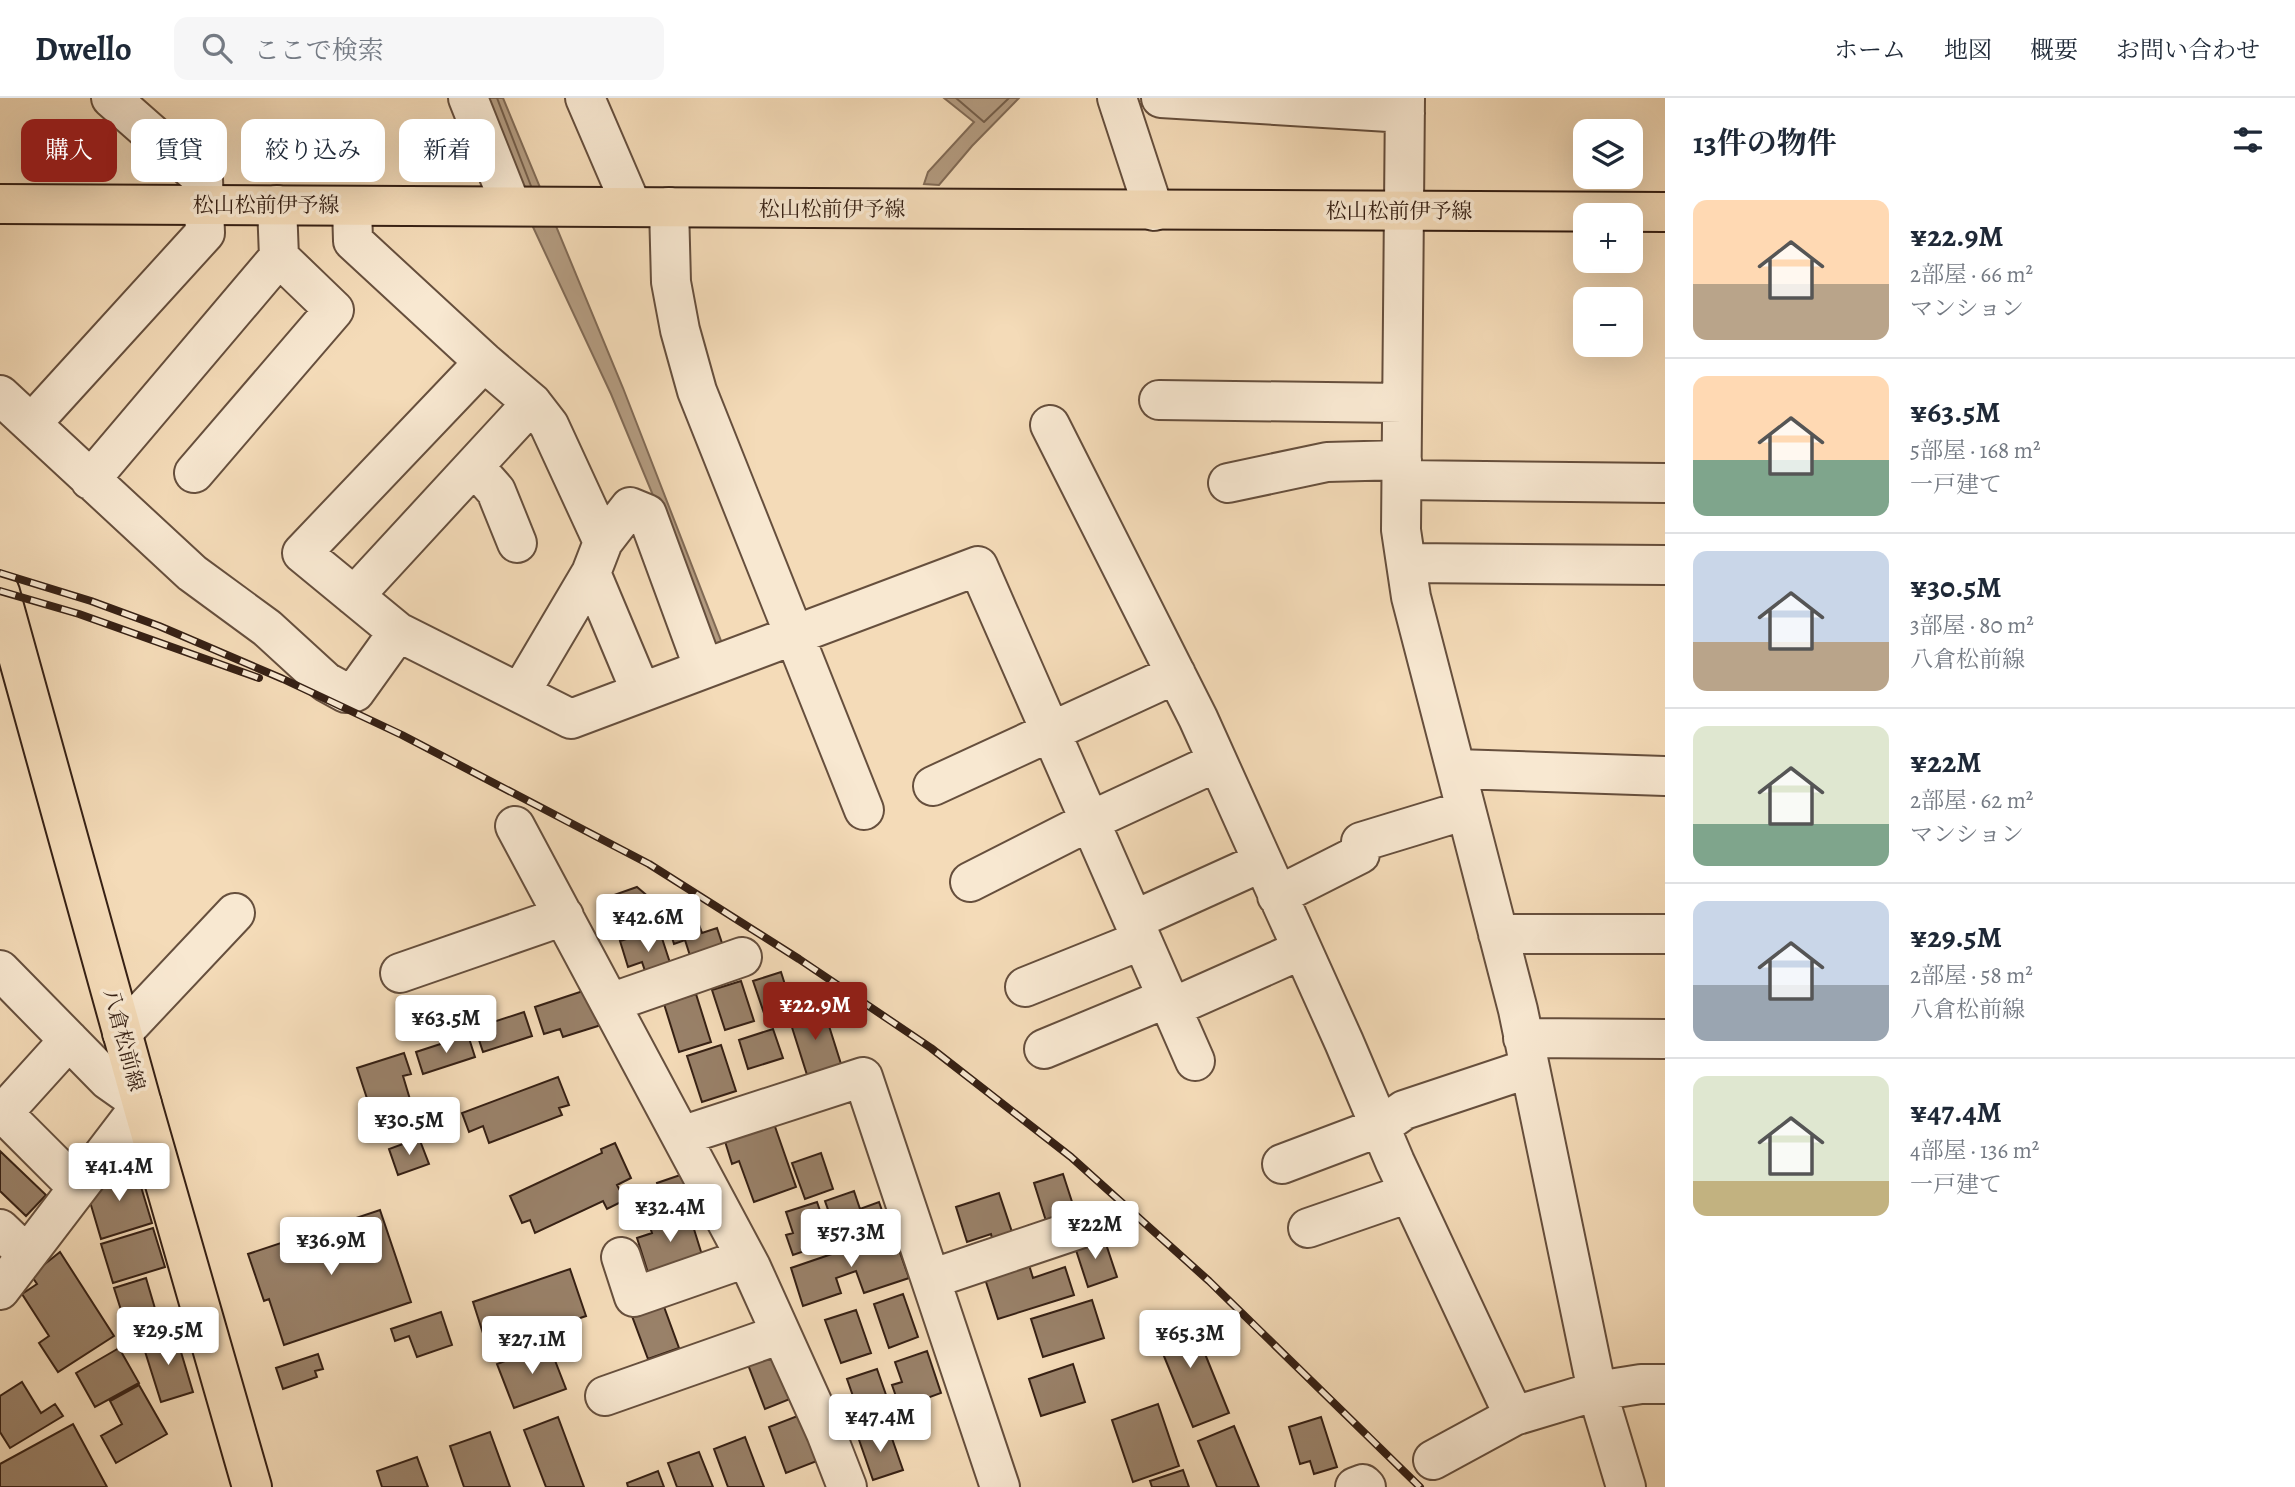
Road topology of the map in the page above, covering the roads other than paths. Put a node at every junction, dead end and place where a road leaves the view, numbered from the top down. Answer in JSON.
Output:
{"nodes":[{"id":1,"x":111,"y":98,"type":"edge"},
{"id":2,"x":468,"y":98,"type":"edge"},
{"id":3,"x":585,"y":98,"type":"edge"},
{"id":4,"x":1161,"y":98,"type":"edge"},
{"id":5,"x":1124,"y":100,"type":"edge"},
{"id":6,"x":1405,"y":106,"type":"edge"},
{"id":7,"x":0,"y":204,"type":"edge"},
{"id":8,"x":206,"y":205,"type":"junction"},
{"id":9,"x":277,"y":205,"type":"junction"},
{"id":10,"x":352,"y":206,"type":"junction"},
{"id":11,"x":511,"y":206,"type":"junction"},
{"id":12,"x":650,"y":207,"type":"junction"},
{"id":13,"x":1154,"y":211,"type":"junction"},
{"id":14,"x":1404,"y":211,"type":"junction"},
{"id":15,"x":1665,"y":212,"type":"edge"},
{"id":16,"x":279,"y":257,"type":"junction"},
{"id":17,"x":484,"y":362,"type":"junction"},
{"id":18,"x":0,"y":395,"type":"edge"},
{"id":19,"x":1159,"y":400,"type":"dead end"},
{"id":20,"x":532,"y":402,"type":"junction"},
{"id":21,"x":1402,"y":403,"type":"junction"},
{"id":22,"x":32,"y":424,"type":"junction"},
{"id":23,"x":1050,"y":425,"type":"dead end"},
{"id":24,"x":474,"y":466,"type":"junction"},
{"id":25,"x":1402,"y":470,"type":"junction"},
{"id":26,"x":194,"y":473,"type":"dead end"},
{"id":27,"x":90,"y":480,"type":"junction"},
{"id":28,"x":1228,"y":483,"type":"dead end"},
{"id":29,"x":1665,"y":483,"type":"edge"},
{"id":30,"x":517,"y":543,"type":"dead end"},
{"id":31,"x":597,"y":558,"type":"junction"},
{"id":32,"x":1406,"y":563,"type":"junction"},
{"id":33,"x":1665,"y":565,"type":"edge"},
{"id":34,"x":0,"y":592,"type":"edge"},
{"id":35,"x":354,"y":596,"type":"junction"},
{"id":36,"x":398,"y":632,"type":"junction"},
{"id":37,"x":793,"y":635,"type":"junction"},
{"id":38,"x":704,"y":669,"type":"junction"},
{"id":39,"x":1176,"y":674,"type":"junction"},
{"id":40,"x":641,"y":692,"type":"junction"},
{"id":41,"x":520,"y":693,"type":"junction"},
{"id":42,"x":1050,"y":730,"type":"junction"},
{"id":43,"x":1217,"y":762,"type":"junction"},
{"id":44,"x":1456,"y":769,"type":"junction"},
{"id":45,"x":1665,"y":776,"type":"edge"},
{"id":46,"x":933,"y":786,"type":"dead end"},
{"id":47,"x":864,"y":810,"type":"dead end"},
{"id":48,"x":1466,"y":810,"type":"junction"},
{"id":49,"x":1090,"y":821,"type":"junction"},
{"id":50,"x":515,"y":826,"type":"dead end"},
{"id":51,"x":1269,"y":879,"type":"junction"},
{"id":52,"x":970,"y":882,"type":"dead end"},
{"id":53,"x":234,"y":913,"type":"dead end"},
{"id":54,"x":564,"y":916,"type":"junction"},
{"id":55,"x":1138,"y":930,"type":"junction"},
{"id":56,"x":1498,"y":934,"type":"junction"},
{"id":57,"x":1665,"y":934,"type":"edge"},
{"id":58,"x":1301,"y":950,"type":"junction"},
{"id":59,"x":743,"y":957,"type":"dead end"},
{"id":60,"x":0,"y":970,"type":"edge"},
{"id":61,"x":400,"y":973,"type":"dead end"},
{"id":62,"x":1025,"y":987,"type":"dead end"},
{"id":63,"x":610,"y":1003,"type":"junction"},
{"id":64,"x":1169,"y":1003,"type":"junction"},
{"id":65,"x":122,"y":1033,"type":"junction"},
{"id":66,"x":1665,"y":1039,"type":"edge"},
{"id":67,"x":69,"y":1040,"type":"junction"},
{"id":68,"x":1044,"y":1049,"type":"dead end"},
{"id":69,"x":1527,"y":1053,"type":"junction"},
{"id":70,"x":1195,"y":1061,"type":"dead end"},
{"id":71,"x":142,"y":1104,"type":"junction"},
{"id":72,"x":2,"y":1111,"type":"edge"},
{"id":73,"x":1380,"y":1127,"type":"junction"},
{"id":74,"x":681,"y":1136,"type":"junction"},
{"id":75,"x":1282,"y":1164,"type":"dead end"},
{"id":76,"x":77,"y":1187,"type":"junction"},
{"id":77,"x":1409,"y":1193,"type":"junction"},
{"id":78,"x":1094,"y":1224,"type":"dead end"},
{"id":79,"x":1308,"y":1228,"type":"dead end"},
{"id":80,"x":13,"y":1242,"type":"edge"},
{"id":81,"x":621,"y":1256,"type":"dead end"},
{"id":82,"x":746,"y":1258,"type":"junction"},
{"id":83,"x":931,"y":1279,"type":"junction"},
{"id":84,"x":0,"y":1290,"type":"edge"},
{"id":85,"x":781,"y":1334,"type":"junction"},
{"id":86,"x":1665,"y":1384,"type":"edge"},
{"id":87,"x":1597,"y":1391,"type":"junction"},
{"id":88,"x":605,"y":1396,"type":"dead end"},
{"id":89,"x":1514,"y":1416,"type":"junction"},
{"id":90,"x":1433,"y":1460,"type":"dead end"},
{"id":91,"x":252,"y":1487,"type":"edge"},
{"id":92,"x":847,"y":1487,"type":"edge"},
{"id":93,"x":1000,"y":1487,"type":"edge"},
{"id":94,"x":1355,"y":1487,"type":"edge"},
{"id":95,"x":1366,"y":1487,"type":"edge"},
{"id":96,"x":1626,"y":1487,"type":"edge"}],
"edges":[{"from":1,"to":8,"type":"street"},
{"from":2,"to":11,"type":"street"},
{"from":3,"to":12,"type":"street"},
{"from":4,"to":6,"type":"street"},
{"from":5,"to":13,"type":"street"},
{"from":6,"to":14,"type":"street"},
{"from":7,"to":8,"type":"main road","name":"松山松前伊予線"},
{"from":8,"to":9,"type":"main road","name":"松山松前伊予線"},
{"from":8,"to":22,"type":"street"},
{"from":9,"to":10,"type":"main road","name":"松山松前伊予線"},
{"from":9,"to":16,"type":"street"},
{"from":10,"to":11,"type":"main road","name":"松山松前伊予線"},
{"from":10,"to":17,"type":"street"},
{"from":11,"to":12,"type":"main road","name":"松山松前伊予線"},
{"from":12,"to":13,"type":"main road","name":"松山松前伊予線"},
{"from":12,"to":37,"type":"street"},
{"from":13,"to":14,"type":"main road","name":"松山松前伊予線"},
{"from":14,"to":15,"type":"main road","name":"松山松前伊予線"},
{"from":14,"to":21,"type":"street"},
{"from":16,"to":26,"type":"street"},
{"from":16,"to":27,"type":"street"},
{"from":17,"to":20,"type":"street"},
{"from":17,"to":35,"type":"street"},
{"from":18,"to":22,"type":"street"},
{"from":19,"to":21,"type":"street"},
{"from":20,"to":24,"type":"street"},
{"from":20,"to":31,"type":"street"},
{"from":21,"to":25,"type":"street"},
{"from":22,"to":27,"type":"street"},
{"from":23,"to":39,"type":"street"},
{"from":24,"to":30,"type":"street"},
{"from":24,"to":35,"type":"street"},
{"from":25,"to":28,"type":"street"},
{"from":25,"to":29,"type":"street"},
{"from":25,"to":32,"type":"street"},
{"from":27,"to":36,"type":"street"},
{"from":31,"to":38,"type":"street"},
{"from":31,"to":40,"type":"street"},
{"from":31,"to":41,"type":"street"},
{"from":32,"to":33,"type":"street"},
{"from":32,"to":44,"type":"street"},
{"from":34,"to":65,"type":"main road","name":"八倉松前線"},
{"from":35,"to":36,"type":"street"},
{"from":36,"to":41,"type":"street"},
{"from":37,"to":38,"type":"street"},
{"from":37,"to":42,"type":"street"},
{"from":37,"to":47,"type":"street"},
{"from":38,"to":40,"type":"street"},
{"from":39,"to":42,"type":"street"},
{"from":39,"to":43,"type":"street"},
{"from":40,"to":41,"type":"street"},
{"from":42,"to":46,"type":"street"},
{"from":42,"to":49,"type":"street"},
{"from":43,"to":49,"type":"street"},
{"from":43,"to":51,"type":"street"},
{"from":44,"to":45,"type":"street"},
{"from":44,"to":48,"type":"street"},
{"from":48,"to":51,"type":"street"},
{"from":48,"to":56,"type":"street"},
{"from":49,"to":52,"type":"street"},
{"from":49,"to":55,"type":"street"},
{"from":50,"to":54,"type":"street"},
{"from":51,"to":55,"type":"street"},
{"from":51,"to":58,"type":"street"},
{"from":53,"to":65,"type":"street"},
{"from":54,"to":61,"type":"street"},
{"from":54,"to":63,"type":"street"},
{"from":55,"to":62,"type":"street"},
{"from":55,"to":64,"type":"street"},
{"from":56,"to":57,"type":"street"},
{"from":56,"to":69,"type":"street"},
{"from":58,"to":64,"type":"street"},
{"from":58,"to":73,"type":"street"},
{"from":59,"to":63,"type":"street"},
{"from":60,"to":67,"type":"street"},
{"from":63,"to":74,"type":"street"},
{"from":64,"to":68,"type":"street"},
{"from":64,"to":70,"type":"street"},
{"from":65,"to":71,"type":"main road","name":"八倉松前線"},
{"from":66,"to":69,"type":"street"},
{"from":67,"to":71,"type":"street"},
{"from":67,"to":72,"type":"street"},
{"from":69,"to":73,"type":"street"},
{"from":69,"to":87,"type":"street"},
{"from":71,"to":76,"type":"street"},
{"from":71,"to":91,"type":"main road","name":"八倉松前線"},
{"from":72,"to":76,"type":"street"},
{"from":73,"to":75,"type":"street"},
{"from":73,"to":77,"type":"street"},
{"from":74,"to":82,"type":"street"},
{"from":74,"to":83,"type":"street"},
{"from":76,"to":80,"type":"street"},
{"from":77,"to":79,"type":"street"},
{"from":77,"to":89,"type":"street"},
{"from":78,"to":83,"type":"street"},
{"from":80,"to":84,"type":"street"},
{"from":81,"to":82,"type":"street"},
{"from":82,"to":85,"type":"street"},
{"from":83,"to":93,"type":"street"},
{"from":85,"to":88,"type":"street"},
{"from":85,"to":92,"type":"street"},
{"from":86,"to":87,"type":"street"},
{"from":87,"to":89,"type":"street"},
{"from":87,"to":96,"type":"street"},
{"from":89,"to":90,"type":"street"},
{"from":94,"to":95,"type":"street"}]}
